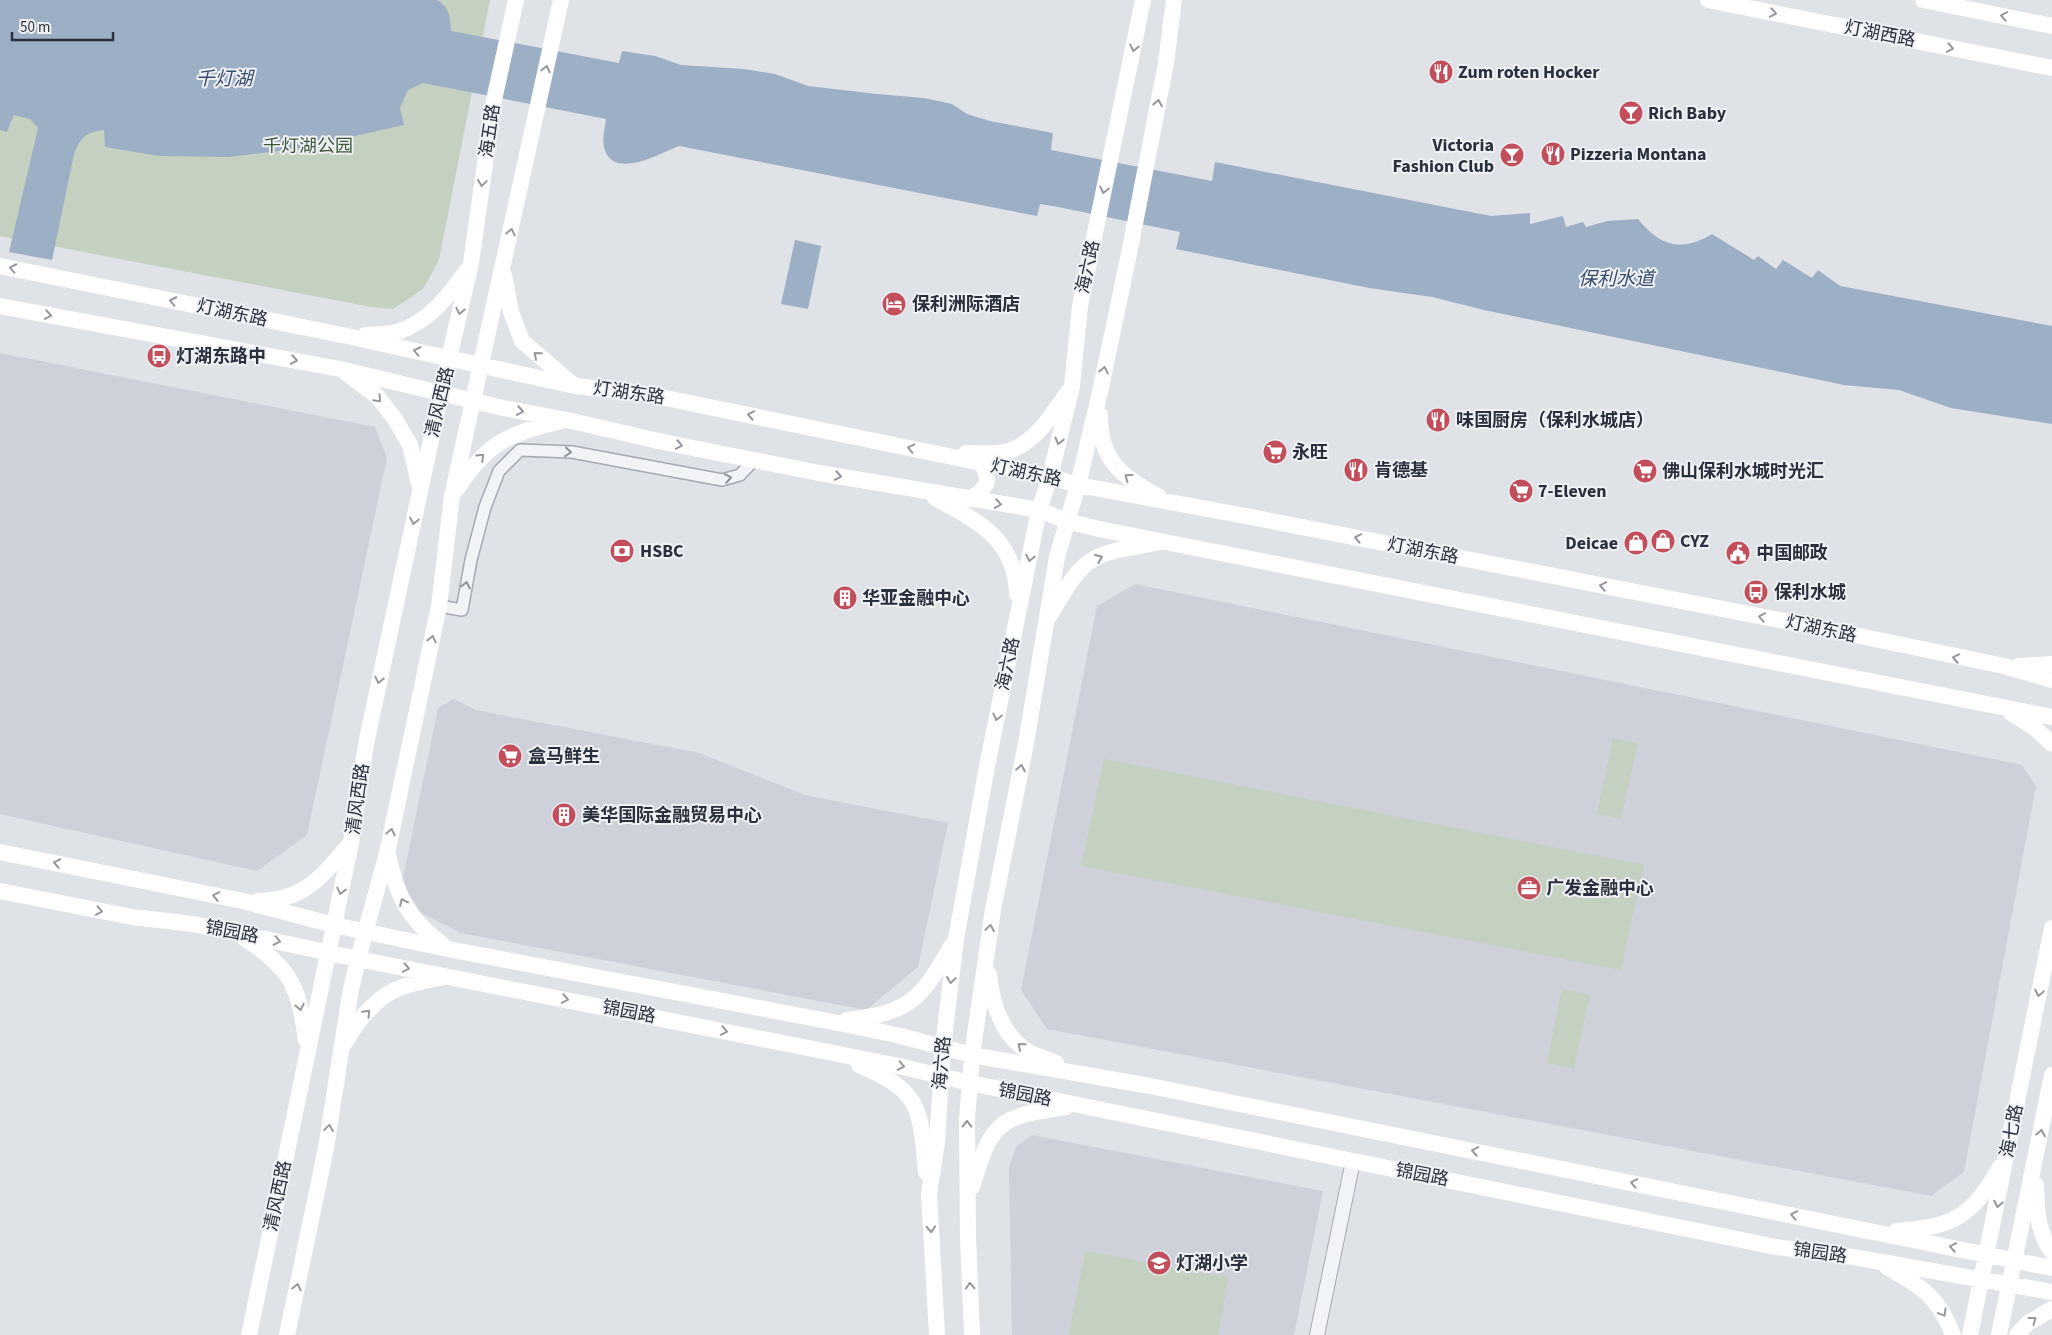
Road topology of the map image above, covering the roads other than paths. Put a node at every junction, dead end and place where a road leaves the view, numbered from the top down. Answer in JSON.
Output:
{"nodes":[{"id":1,"x":516,"y":0,"type":"edge"},
{"id":2,"x":561,"y":0,"type":"edge"},
{"id":3,"x":1143,"y":0,"type":"edge"},
{"id":4,"x":1174,"y":0,"type":"edge"},
{"id":5,"x":1708,"y":0,"type":"edge"},
{"id":6,"x":1922,"y":0,"type":"edge"},
{"id":7,"x":2052,"y":26,"type":"edge"},
{"id":8,"x":2052,"y":68,"type":"edge"},
{"id":9,"x":471,"y":263,"type":"junction"},
{"id":10,"x":0,"y":266,"type":"edge"},
{"id":11,"x":503,"y":268,"type":"junction"},
{"id":12,"x":0,"y":306,"type":"edge"},
{"id":13,"x":347,"y":336,"type":"junction"},
{"id":14,"x":450,"y":358,"type":"junction"},
{"id":15,"x":482,"y":366,"type":"junction"},
{"id":16,"x":340,"y":369,"type":"junction"},
{"id":17,"x":575,"y":386,"type":"junction"},
{"id":18,"x":1072,"y":386,"type":"junction"},
{"id":19,"x":1100,"y":392,"type":"junction"},
{"id":20,"x":441,"y":393,"type":"junction"},
{"id":21,"x":472,"y":401,"type":"junction"},
{"id":22,"x":567,"y":420,"type":"junction"},
{"id":23,"x":932,"y":453,"type":"junction"},
{"id":24,"x":754,"y":460,"type":"junction"},
{"id":25,"x":981,"y":463,"type":"junction"},
{"id":26,"x":1050,"y":477,"type":"junction"},
{"id":27,"x":1078,"y":486,"type":"junction"},
{"id":28,"x":420,"y":489,"type":"junction"},
{"id":29,"x":924,"y":492,"type":"junction"},
{"id":30,"x":452,"y":496,"type":"junction"},
{"id":31,"x":971,"y":499,"type":"junction"},
{"id":32,"x":1169,"y":503,"type":"junction"},
{"id":33,"x":1039,"y":510,"type":"junction"},
{"id":34,"x":1068,"y":521,"type":"junction"},
{"id":35,"x":1163,"y":542,"type":"junction"},
{"id":36,"x":439,"y":606,"type":"junction"},
{"id":37,"x":1017,"y":618,"type":"junction"},
{"id":38,"x":1046,"y":621,"type":"junction"},
{"id":39,"x":2052,"y":664,"type":"edge"},
{"id":40,"x":2004,"y":666,"type":"junction"},
{"id":41,"x":2052,"y":680,"type":"edge"},
{"id":42,"x":2005,"y":709,"type":"junction"},
{"id":43,"x":2052,"y":717,"type":"edge"},
{"id":44,"x":2052,"y":744,"type":"edge"},
{"id":45,"x":351,"y":842,"type":"junction"},
{"id":46,"x":0,"y":852,"type":"edge"},
{"id":47,"x":387,"y":853,"type":"junction"},
{"id":48,"x":0,"y":891,"type":"edge"},
{"id":49,"x":243,"y":901,"type":"junction"},
{"id":50,"x":334,"y":925,"type":"junction"},
{"id":51,"x":2052,"y":928,"type":"edge"},
{"id":52,"x":366,"y":930,"type":"junction"},
{"id":53,"x":237,"y":933,"type":"junction"},
{"id":54,"x":956,"y":939,"type":"junction"},
{"id":55,"x":448,"y":949,"type":"junction"},
{"id":56,"x":987,"y":950,"type":"junction"},
{"id":57,"x":329,"y":952,"type":"junction"},
{"id":58,"x":358,"y":959,"type":"junction"},
{"id":59,"x":446,"y":976,"type":"junction"},
{"id":60,"x":832,"y":1022,"type":"junction"},
{"id":61,"x":943,"y":1047,"type":"junction"},
{"id":62,"x":827,"y":1051,"type":"junction"},
{"id":63,"x":340,"y":1053,"type":"junction"},
{"id":64,"x":308,"y":1054,"type":"junction"},
{"id":65,"x":972,"y":1055,"type":"junction"},
{"id":66,"x":1081,"y":1074,"type":"junction"},
{"id":67,"x":941,"y":1075,"type":"junction"},
{"id":68,"x":2052,"y":1075,"type":"edge"},
{"id":69,"x":970,"y":1083,"type":"junction"},
{"id":70,"x":1077,"y":1105,"type":"junction"},
{"id":71,"x":2007,"y":1154,"type":"junction"},
{"id":72,"x":1353,"y":1161,"type":"junction"},
{"id":73,"x":2035,"y":1161,"type":"junction"},
{"id":74,"x":929,"y":1194,"type":"junction"},
{"id":75,"x":968,"y":1203,"type":"junction"},
{"id":76,"x":1884,"y":1233,"type":"junction"},
{"id":77,"x":2052,"y":1252,"type":"edge"},
{"id":78,"x":1988,"y":1254,"type":"junction"},
{"id":79,"x":2014,"y":1261,"type":"junction"},
{"id":80,"x":1879,"y":1262,"type":"junction"},
{"id":81,"x":2052,"y":1268,"type":"edge"},
{"id":82,"x":1982,"y":1280,"type":"junction"},
{"id":83,"x":2008,"y":1284,"type":"junction"},
{"id":84,"x":2052,"y":1292,"type":"edge"},
{"id":85,"x":2052,"y":1309,"type":"edge"},
{"id":86,"x":249,"y":1335,"type":"edge"},
{"id":87,"x":288,"y":1335,"type":"edge"},
{"id":88,"x":937,"y":1335,"type":"edge"},
{"id":89,"x":972,"y":1335,"type":"edge"},
{"id":90,"x":1317,"y":1335,"type":"edge"},
{"id":91,"x":1953,"y":1335,"type":"edge"},
{"id":92,"x":1970,"y":1335,"type":"edge"},
{"id":93,"x":1999,"y":1335,"type":"edge"},
{"id":94,"x":2017,"y":1335,"type":"edge"}],
"edges":[{"from":1,"to":9,"type":"main road","name":"海五路","one_way":true},
{"from":11,"to":2,"type":"main road","name":"清风西路","one_way":true},
{"from":3,"to":18,"type":"main road","name":"海六路","one_way":true},
{"from":19,"to":4,"type":"main road","name":"海六路","one_way":true},
{"from":5,"to":8,"type":"main road","name":"灯湖西路","one_way":true},
{"from":7,"to":6,"type":"main road","one_way":true},
{"from":9,"to":13,"type":"main road"},
{"from":9,"to":14,"type":"main road","name":"清风西路","one_way":true},
{"from":13,"to":10,"type":"main road","name":"灯湖东路","one_way":true},
{"from":11,"to":15,"type":"main road","name":"清风西路"},
{"from":17,"to":11,"type":"main road","one_way":true},
{"from":12,"to":16,"type":"main road","name":"灯湖东路","one_way":true},
{"from":14,"to":13,"type":"main road","name":"灯湖东路","one_way":true},
{"from":14,"to":15,"type":"main road","name":"灯湖东路"},
{"from":14,"to":20,"type":"main road","name":"清风西路"},
{"from":15,"to":17,"type":"main road","name":"灯湖东路"},
{"from":15,"to":21,"type":"main road","name":"清风西路"},
{"from":16,"to":20,"type":"main road","name":"灯湖东路"},
{"from":16,"to":28,"type":"main road","one_way":true},
{"from":23,"to":17,"type":"main road","name":"灯湖东路","one_way":true},
{"from":18,"to":23,"type":"main road"},
{"from":18,"to":26,"type":"main road","name":"海六路","one_way":true},
{"from":19,"to":27,"type":"main road","name":"海六路"},
{"from":32,"to":19,"type":"main road","one_way":true},
{"from":20,"to":21,"type":"main road","name":"灯湖东路"},
{"from":20,"to":28,"type":"main road","name":"清风西路"},
{"from":21,"to":22,"type":"main road","name":"灯湖东路","one_way":true},
{"from":21,"to":30,"type":"main road","name":"清风西路"},
{"from":22,"to":24,"type":"main road","name":"灯湖东路","one_way":true},
{"from":30,"to":22,"type":"main road","one_way":true},
{"from":23,"to":25,"type":"main road","name":"灯湖东路"},
{"from":24,"to":29,"type":"main road","name":"灯湖东路","one_way":true},
{"from":36,"to":24,"type":"street","one_way":true},
{"from":25,"to":26,"type":"main road","name":"灯湖东路"},
{"from":25,"to":31,"type":"main road"},
{"from":26,"to":27,"type":"main road","name":"灯湖东路"},
{"from":26,"to":33,"type":"main road","name":"海六路"},
{"from":27,"to":32,"type":"main road","name":"灯湖东路"},
{"from":27,"to":34,"type":"main road","name":"海六路"},
{"from":28,"to":45,"type":"main road","name":"清风西路","one_way":true},
{"from":29,"to":31,"type":"main road","name":"灯湖东路"},
{"from":29,"to":37,"type":"main road"},
{"from":30,"to":36,"type":"main road","name":"清风西路"},
{"from":31,"to":33,"type":"main road","name":"灯湖东路","one_way":true},
{"from":40,"to":32,"type":"main road","name":"灯湖东路","one_way":true},
{"from":33,"to":34,"type":"main road","name":"灯湖东路"},
{"from":33,"to":37,"type":"main road","name":"海六路","one_way":true},
{"from":34,"to":35,"type":"main road","name":"灯湖东路"},
{"from":34,"to":38,"type":"main road","name":"海六路"},
{"from":38,"to":35,"type":"main road","one_way":true},
{"from":35,"to":42,"type":"main road","name":"灯湖东路"},
{"from":47,"to":36,"type":"main road","name":"清风西路","one_way":true},
{"from":37,"to":54,"type":"main road","name":"海六路","one_way":true},
{"from":56,"to":38,"type":"main road","name":"海六路","one_way":true},
{"from":39,"to":40,"type":"main road"},
{"from":40,"to":41,"type":"main road","name":"灯湖东路"},
{"from":42,"to":43,"type":"main road","name":"灯湖东路"},
{"from":42,"to":44,"type":"main road"},
{"from":45,"to":49,"type":"main road"},
{"from":45,"to":50,"type":"main road","name":"清风西路","one_way":true},
{"from":49,"to":46,"type":"main road","one_way":true},
{"from":47,"to":52,"type":"main road","name":"清风西路"},
{"from":55,"to":47,"type":"main road","one_way":true},
{"from":48,"to":53,"type":"main road","name":"锦园路","one_way":true},
{"from":49,"to":50,"type":"main road","name":"锦园路"},
{"from":50,"to":52,"type":"main road","name":"锦园路"},
{"from":50,"to":57,"type":"main road","name":"清风西路"},
{"from":51,"to":71,"type":"main road","name":"海七路","one_way":true},
{"from":52,"to":55,"type":"main road","name":"锦园路"},
{"from":52,"to":58,"type":"main road","name":"清风西路"},
{"from":53,"to":57,"type":"main road","name":"锦园路","one_way":true},
{"from":53,"to":64,"type":"main road","one_way":true},
{"from":54,"to":60,"type":"main road"},
{"from":54,"to":61,"type":"main road","name":"海六路","one_way":true},
{"from":55,"to":60,"type":"main road","name":"锦园路"},
{"from":56,"to":65,"type":"main road","name":"海六路"},
{"from":66,"to":56,"type":"main road","one_way":true},
{"from":57,"to":58,"type":"main road","name":"锦园路"},
{"from":57,"to":64,"type":"main road","name":"清风西路"},
{"from":58,"to":59,"type":"main road","name":"锦园路","one_way":true},
{"from":58,"to":63,"type":"main road","name":"清风西路"},
{"from":59,"to":62,"type":"main road","name":"锦园路","one_way":true},
{"from":63,"to":59,"type":"main road","one_way":true},
{"from":60,"to":61,"type":"main road","name":"锦园路"},
{"from":61,"to":65,"type":"main road","name":"锦园路"},
{"from":61,"to":67,"type":"main road","name":"海六路"},
{"from":62,"to":67,"type":"main road","name":"锦园路","one_way":true},
{"from":62,"to":74,"type":"main road"},
{"from":87,"to":63,"type":"main road","name":"清风西路","one_way":true},
{"from":64,"to":86,"type":"main road","name":"清风西路"},
{"from":65,"to":66,"type":"main road","name":"锦园路"},
{"from":65,"to":69,"type":"main road","name":"海六路"},
{"from":76,"to":66,"type":"main road","name":"锦园路","one_way":true},
{"from":67,"to":69,"type":"main road","name":"锦园路"},
{"from":67,"to":74,"type":"main road","name":"海六路"},
{"from":73,"to":68,"type":"main road","one_way":true},
{"from":69,"to":70,"type":"main road","name":"锦园路"},
{"from":75,"to":69,"type":"main road","name":"海六路","one_way":true},
{"from":70,"to":72,"type":"main road","name":"锦园路"},
{"from":70,"to":75,"type":"main road"},
{"from":71,"to":76,"type":"main road"},
{"from":71,"to":78,"type":"main road","name":"海七路","one_way":true},
{"from":72,"to":80,"type":"main road","name":"锦园路"},
{"from":72,"to":90,"type":"street"},
{"from":73,"to":77,"type":"main road"},
{"from":73,"to":79,"type":"main road"},
{"from":74,"to":88,"type":"main road","name":"海六路","one_way":true},
{"from":89,"to":75,"type":"main road","name":"海六路","one_way":true},
{"from":78,"to":76,"type":"main road","name":"锦园路","one_way":true},
{"from":78,"to":79,"type":"main road","name":"锦园路"},
{"from":78,"to":82,"type":"main road","name":"海七路"},
{"from":79,"to":81,"type":"main road","name":"锦园路"},
{"from":79,"to":83,"type":"main road"},
{"from":80,"to":82,"type":"main road","name":"锦园路"},
{"from":80,"to":91,"type":"main road","one_way":true},
{"from":82,"to":83,"type":"main road","name":"锦园路"},
{"from":82,"to":92,"type":"main road","name":"海七路"},
{"from":83,"to":84,"type":"main road","name":"锦园路"},
{"from":83,"to":93,"type":"main road"},
{"from":94,"to":85,"type":"main road","one_way":true}]}
